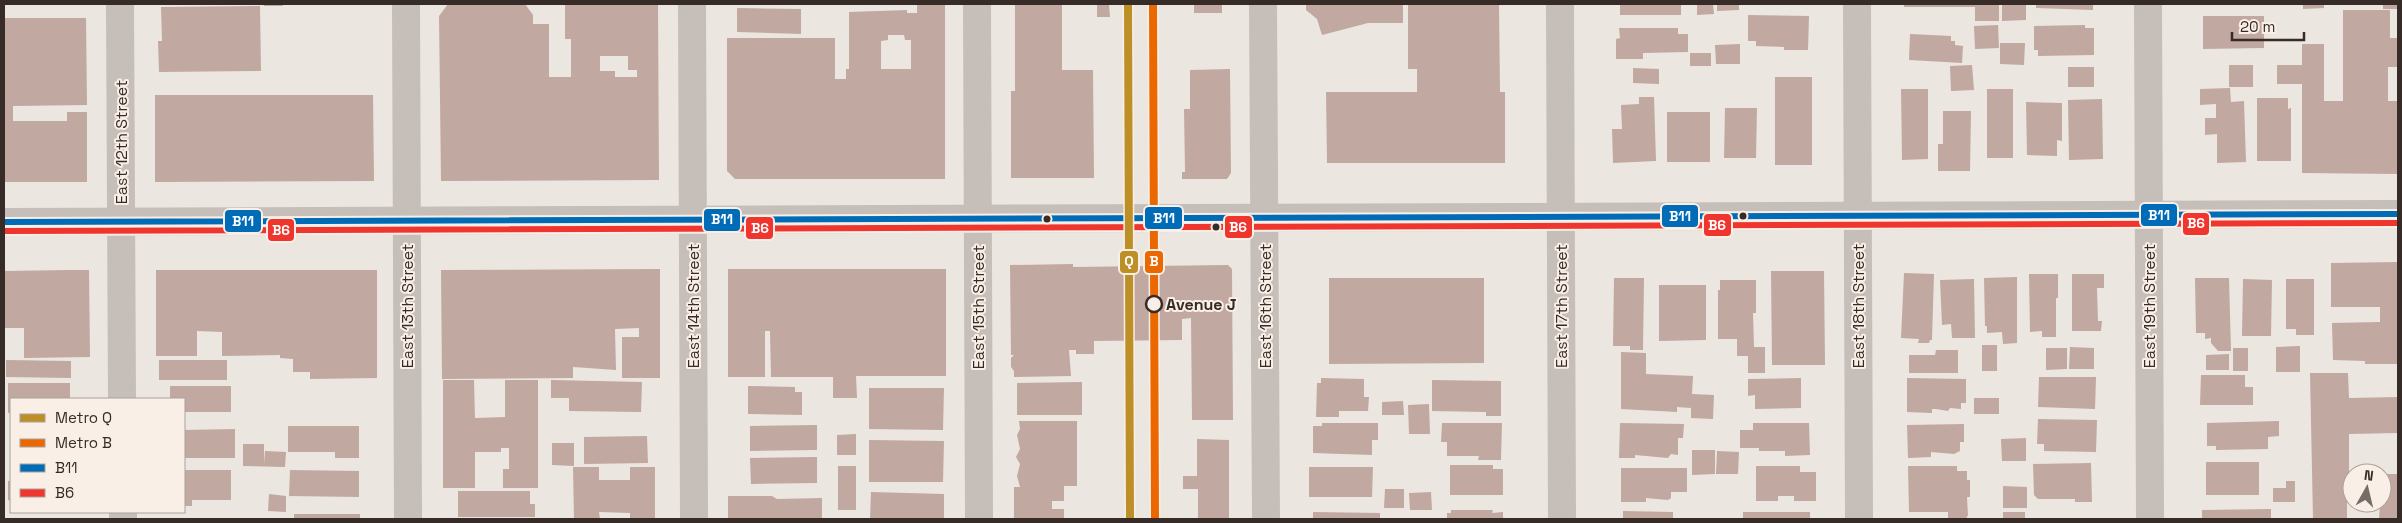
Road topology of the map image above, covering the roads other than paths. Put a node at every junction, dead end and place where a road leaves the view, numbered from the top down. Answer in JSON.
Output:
{"nodes":[{"id":1,"x":120,"y":4,"type":"edge"},
{"id":2,"x":406,"y":4,"type":"edge"},
{"id":3,"x":692,"y":4,"type":"edge"},
{"id":4,"x":977,"y":4,"type":"edge"},
{"id":5,"x":1263,"y":4,"type":"edge"},
{"id":6,"x":1560,"y":4,"type":"edge"},
{"id":7,"x":1857,"y":4,"type":"edge"},
{"id":8,"x":2148,"y":4,"type":"edge"},
{"id":9,"x":2398,"y":214,"type":"edge"},
{"id":10,"x":2148,"y":215,"type":"junction"},
{"id":11,"x":1858,"y":216,"type":"junction"},
{"id":12,"x":1561,"y":217,"type":"junction"},
{"id":13,"x":1264,"y":218,"type":"junction"},
{"id":14,"x":978,"y":219,"type":"junction"},
{"id":15,"x":693,"y":220,"type":"junction"},
{"id":16,"x":407,"y":221,"type":"junction"},
{"id":17,"x":4,"y":222,"type":"edge"},
{"id":18,"x":121,"y":222,"type":"junction"},
{"id":19,"x":122,"y":398,"type":"edge"},
{"id":20,"x":408,"y":519,"type":"edge"},
{"id":21,"x":694,"y":519,"type":"edge"},
{"id":22,"x":979,"y":519,"type":"edge"},
{"id":23,"x":1266,"y":519,"type":"edge"},
{"id":24,"x":1562,"y":519,"type":"edge"},
{"id":25,"x":1859,"y":519,"type":"edge"},
{"id":26,"x":2150,"y":519,"type":"edge"}],
"edges":[{"from":1,"to":18,"type":"street","name":"East 12th Street"},
{"from":2,"to":16,"type":"street","name":"East 13th Street"},
{"from":3,"to":15,"type":"street","name":"East 14th Street"},
{"from":4,"to":14,"type":"street","name":"East 15th Street"},
{"from":5,"to":13,"type":"street","name":"East 16th Street"},
{"from":6,"to":12,"type":"street","name":"East 17th Street"},
{"from":7,"to":11,"type":"street","name":"East 18th Street"},
{"from":8,"to":10,"type":"street","name":"East 19th Street"},
{"from":9,"to":10,"type":"street"},
{"from":10,"to":11,"type":"street"},
{"from":10,"to":26,"type":"street","name":"East 19th Street"},
{"from":11,"to":12,"type":"street"},
{"from":11,"to":25,"type":"street","name":"East 18th Street"},
{"from":12,"to":13,"type":"street"},
{"from":12,"to":24,"type":"street","name":"East 17th Street"},
{"from":13,"to":14,"type":"street"},
{"from":13,"to":23,"type":"street","name":"East 16th Street"},
{"from":14,"to":15,"type":"street"},
{"from":14,"to":22,"type":"street","name":"East 15th Street"},
{"from":15,"to":16,"type":"street"},
{"from":15,"to":21,"type":"street","name":"East 14th Street"},
{"from":16,"to":18,"type":"street"},
{"from":16,"to":20,"type":"street","name":"East 13th Street"},
{"from":17,"to":18,"type":"street"},
{"from":18,"to":19,"type":"street","name":"East 12th Street"}]}
